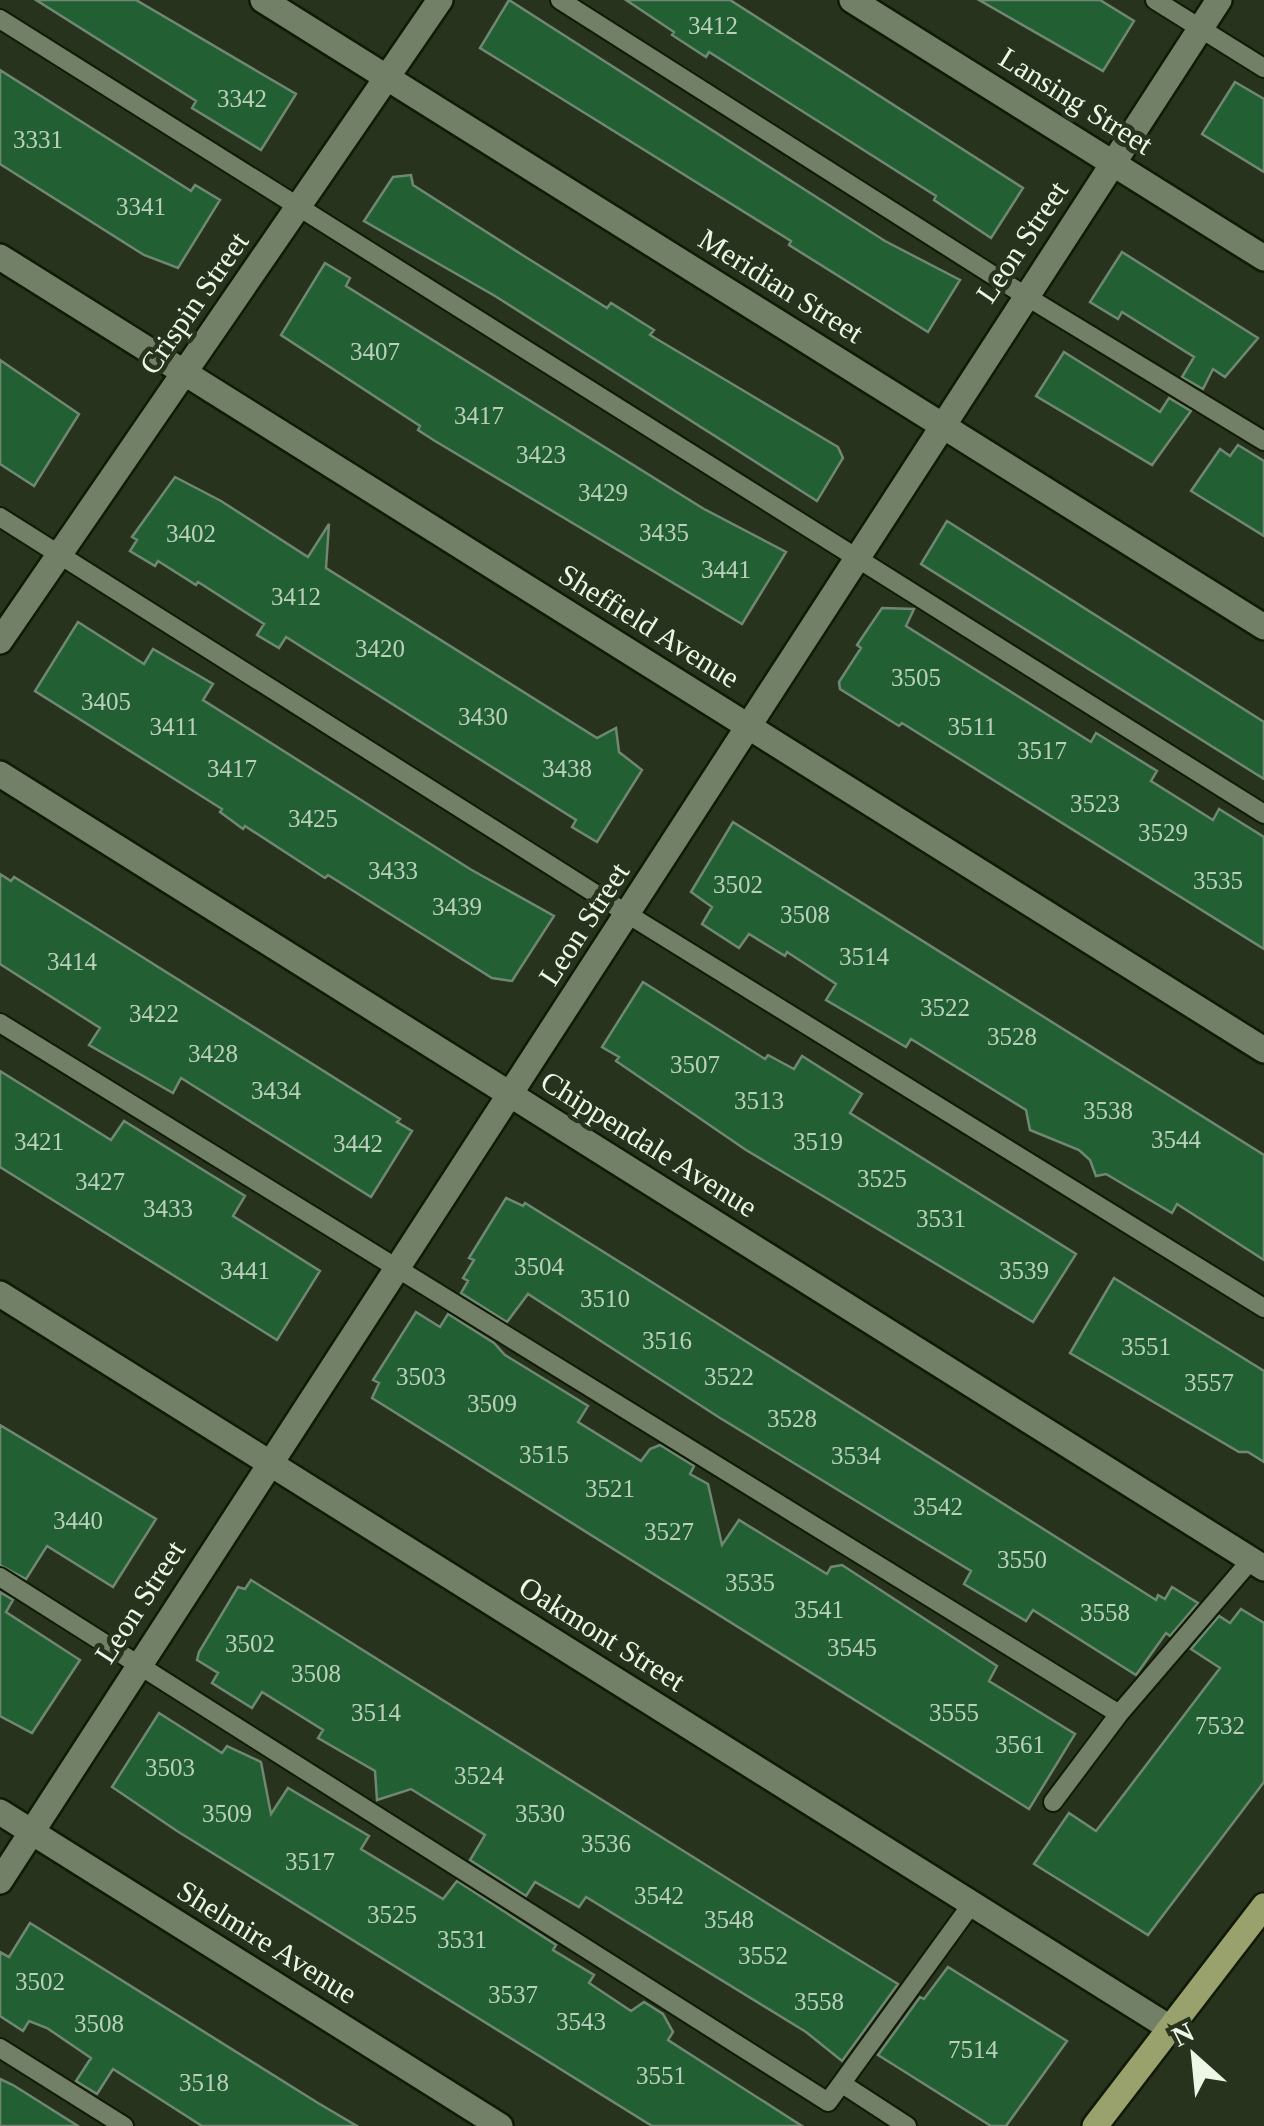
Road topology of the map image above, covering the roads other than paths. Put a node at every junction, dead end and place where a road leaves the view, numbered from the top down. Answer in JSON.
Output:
{"nodes":[{"id":1,"x":264,"y":0,"type":"edge"},
{"id":2,"x":440,"y":0,"type":"edge"},
{"id":3,"x":560,"y":0,"type":"edge"},
{"id":4,"x":852,"y":0,"type":"edge"},
{"id":5,"x":1155,"y":0,"type":"edge"},
{"id":6,"x":1219,"y":0,"type":"edge"},
{"id":7,"x":0,"y":20,"type":"edge"},
{"id":8,"x":1201,"y":28,"type":"junction"},
{"id":9,"x":1264,"y":68,"type":"edge"},
{"id":10,"x":386,"y":77,"type":"junction"},
{"id":11,"x":1114,"y":163,"type":"junction"},
{"id":12,"x":300,"y":206,"type":"junction"},
{"id":13,"x":0,"y":257,"type":"edge"},
{"id":14,"x":1264,"y":258,"type":"edge"},
{"id":15,"x":1024,"y":295,"type":"junction"},
{"id":16,"x":186,"y":374,"type":"junction"},
{"id":17,"x":944,"y":426,"type":"junction"},
{"id":18,"x":1264,"y":441,"type":"edge"},
{"id":19,"x":0,"y":517,"type":"edge"},
{"id":20,"x":60,"y":554,"type":"junction"},
{"id":21,"x":860,"y":559,"type":"junction"},
{"id":22,"x":1264,"y":627,"type":"edge"},
{"id":23,"x":0,"y":641,"type":"edge"},
{"id":24,"x":750,"y":728,"type":"junction"},
{"id":25,"x":0,"y":774,"type":"edge"},
{"id":26,"x":1264,"y":814,"type":"edge"},
{"id":27,"x":629,"y":915,"type":"junction"},
{"id":28,"x":0,"y":1023,"type":"edge"},
{"id":29,"x":1264,"y":1050,"type":"edge"},
{"id":30,"x":510,"y":1094,"type":"junction"},
{"id":31,"x":398,"y":1271,"type":"junction"},
{"id":32,"x":0,"y":1294,"type":"edge"},
{"id":33,"x":1264,"y":1308,"type":"edge"},
{"id":34,"x":269,"y":1462,"type":"junction"},
{"id":35,"x":1258,"y":1564,"type":"edge"},
{"id":36,"x":0,"y":1577,"type":"edge"},
{"id":37,"x":138,"y":1665,"type":"junction"},
{"id":38,"x":1119,"y":1714,"type":"junction"},
{"id":39,"x":1053,"y":1802,"type":"dead end"},
{"id":40,"x":0,"y":1812,"type":"edge"},
{"id":41,"x":31,"y":1831,"type":"junction"},
{"id":42,"x":0,"y":1881,"type":"edge"},
{"id":43,"x":971,"y":1905,"type":"junction"},
{"id":44,"x":1264,"y":1906,"type":"edge"},
{"id":45,"x":1170,"y":2028,"type":"junction"},
{"id":46,"x":0,"y":2048,"type":"edge"},
{"id":47,"x":844,"y":2085,"type":"junction"},
{"id":48,"x":124,"y":2126,"type":"edge"},
{"id":49,"x":500,"y":2126,"type":"edge"},
{"id":50,"x":907,"y":2126,"type":"edge"},
{"id":51,"x":1096,"y":2126,"type":"edge"}],
"edges":[{"from":1,"to":10,"type":"street","name":"Meridian Street"},
{"from":2,"to":10,"type":"street","name":"Crispin Street"},
{"from":3,"to":15,"type":"lane"},
{"from":4,"to":11,"type":"street","name":"Lansing Street"},
{"from":5,"to":8,"type":"lane"},
{"from":6,"to":8,"type":"street","name":"Leon Street"},
{"from":7,"to":12,"type":"lane"},
{"from":8,"to":9,"type":"lane"},
{"from":8,"to":11,"type":"street","name":"Leon Street"},
{"from":10,"to":12,"type":"street","name":"Crispin Street"},
{"from":10,"to":17,"type":"street","name":"Meridian Street"},
{"from":11,"to":14,"type":"street","name":"Lansing Street"},
{"from":11,"to":15,"type":"street","name":"Leon Street"},
{"from":12,"to":16,"type":"street","name":"Crispin Street"},
{"from":12,"to":21,"type":"lane"},
{"from":13,"to":16,"type":"street","name":"Sheffield Avenue"},
{"from":15,"to":17,"type":"street","name":"Leon Street"},
{"from":15,"to":18,"type":"lane"},
{"from":16,"to":20,"type":"street","name":"Crispin Street"},
{"from":16,"to":24,"type":"street","name":"Sheffield Avenue"},
{"from":17,"to":21,"type":"street","name":"Leon Street"},
{"from":17,"to":22,"type":"street","name":"Meridian Street"},
{"from":19,"to":20,"type":"lane"},
{"from":20,"to":23,"type":"street","name":"Crispin Street"},
{"from":20,"to":27,"type":"lane"},
{"from":21,"to":24,"type":"street","name":"Leon Street"},
{"from":21,"to":26,"type":"lane"},
{"from":24,"to":27,"type":"street","name":"Leon Street"},
{"from":24,"to":29,"type":"street","name":"Sheffield Avenue"},
{"from":25,"to":30,"type":"street","name":"Chippendale Avenue"},
{"from":27,"to":30,"type":"street","name":"Leon Street"},
{"from":27,"to":33,"type":"lane"},
{"from":28,"to":31,"type":"lane"},
{"from":30,"to":31,"type":"street","name":"Leon Street"},
{"from":30,"to":35,"type":"street","name":"Chippendale Avenue"},
{"from":31,"to":34,"type":"street","name":"Leon Street"},
{"from":31,"to":38,"type":"lane"},
{"from":32,"to":34,"type":"street","name":"Oakmont Street"},
{"from":34,"to":37,"type":"street","name":"Leon Street"},
{"from":34,"to":43,"type":"street","name":"Oakmont Street"},
{"from":35,"to":38,"type":"lane"},
{"from":36,"to":37,"type":"lane"},
{"from":37,"to":41,"type":"street","name":"Leon Street"},
{"from":37,"to":47,"type":"lane"},
{"from":38,"to":39,"type":"lane"},
{"from":40,"to":41,"type":"street","name":"Shelmire Avenue"},
{"from":41,"to":42,"type":"street","name":"Leon Street"},
{"from":41,"to":49,"type":"street","name":"Shelmire Avenue"},
{"from":43,"to":45,"type":"street","name":"Oakmont Street"},
{"from":43,"to":47,"type":"lane"},
{"from":44,"to":45,"type":"main road"},
{"from":45,"to":51,"type":"main road"},
{"from":46,"to":48,"type":"lane"},
{"from":47,"to":50,"type":"lane"}]}
